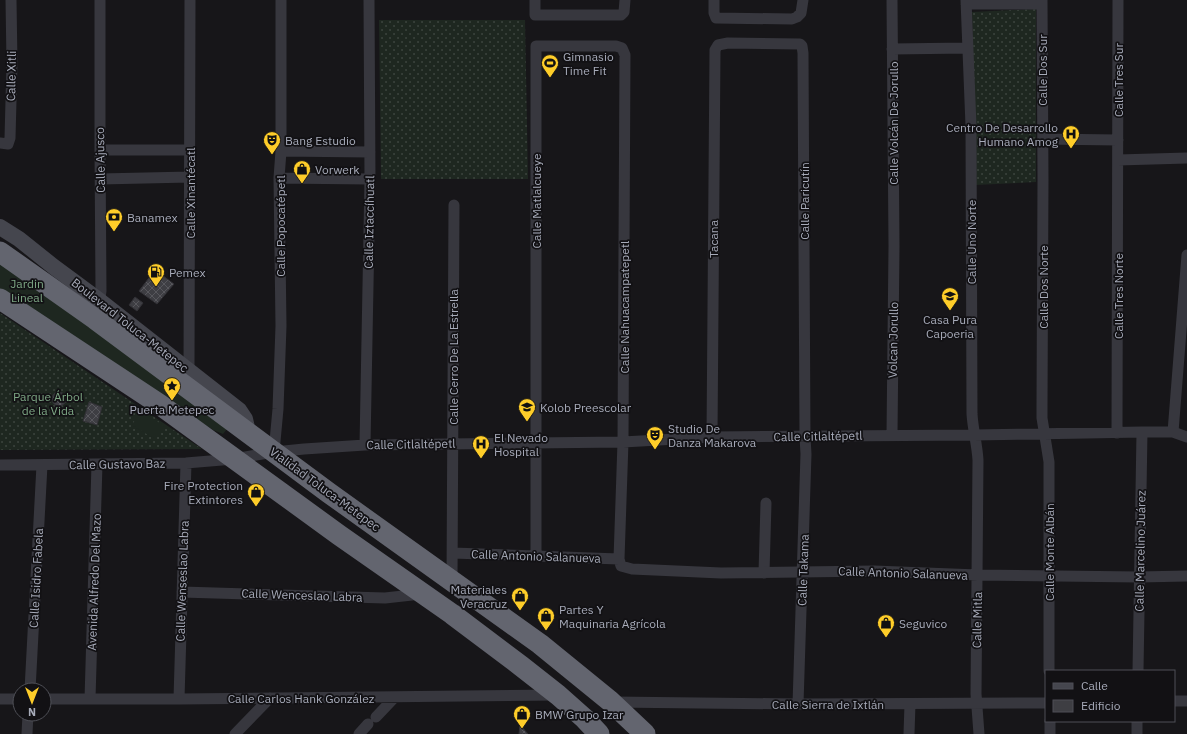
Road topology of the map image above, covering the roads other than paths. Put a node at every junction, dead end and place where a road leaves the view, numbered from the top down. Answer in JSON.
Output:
{"nodes":[{"id":1,"x":11,"y":0,"type":"edge"},
{"id":2,"x":100,"y":0,"type":"edge"},
{"id":3,"x":190,"y":0,"type":"edge"},
{"id":4,"x":281,"y":0,"type":"edge"},
{"id":5,"x":369,"y":0,"type":"edge"},
{"id":6,"x":535,"y":0,"type":"edge"},
{"id":7,"x":714,"y":0,"type":"edge"},
{"id":8,"x":892,"y":0,"type":"edge"},
{"id":9,"x":1118,"y":0,"type":"edge"},
{"id":10,"x":966,"y":2,"type":"edge"},
{"id":11,"x":1042,"y":2,"type":"edge"},
{"id":12,"x":625,"y":3,"type":"edge"},
{"id":13,"x":802,"y":5,"type":"edge"},
{"id":14,"x":722,"y":44,"type":"joint"},
{"id":15,"x":622,"y":48,"type":"joint"},
{"id":16,"x":967,"y":48,"type":"junction"},
{"id":17,"x":892,"y":49,"type":"junction"},
{"id":18,"x":1043,"y":139,"type":"junction"},
{"id":19,"x":1118,"y":140,"type":"junction"},
{"id":20,"x":0,"y":143,"type":"edge"},
{"id":21,"x":100,"y":150,"type":"junction"},
{"id":22,"x":190,"y":150,"type":"junction"},
{"id":23,"x":281,"y":150,"type":"junction"},
{"id":24,"x":370,"y":152,"type":"junction"},
{"id":25,"x":1187,"y":158,"type":"edge"},
{"id":26,"x":1118,"y":160,"type":"junction"},
{"id":27,"x":190,"y":177,"type":"junction"},
{"id":28,"x":100,"y":178,"type":"junction"},
{"id":29,"x":279,"y":178,"type":"junction"},
{"id":30,"x":370,"y":180,"type":"junction"},
{"id":31,"x":454,"y":205,"type":"dead end"},
{"id":32,"x":0,"y":227,"type":"edge"},
{"id":33,"x":894,"y":246,"type":"joint"},
{"id":34,"x":0,"y":252,"type":"edge"},
{"id":35,"x":1187,"y":255,"type":"edge"},
{"id":36,"x":0,"y":299,"type":"edge"},
{"id":37,"x":98,"y":310,"type":"junction"},
{"id":38,"x":183,"y":376,"type":"junction"},
{"id":39,"x":1142,"y":432,"type":"junction"},
{"id":40,"x":1173,"y":432,"type":"junction"},
{"id":41,"x":1117,"y":433,"type":"junction"},
{"id":42,"x":1045,"y":434,"type":"junction"},
{"id":43,"x":892,"y":435,"type":"junction"},
{"id":44,"x":974,"y":435,"type":"junction"},
{"id":45,"x":712,"y":437,"type":"junction"},
{"id":46,"x":805,"y":437,"type":"junction"},
{"id":47,"x":1187,"y":437,"type":"edge"},
{"id":48,"x":537,"y":442,"type":"junction"},
{"id":49,"x":623,"y":442,"type":"junction"},
{"id":50,"x":453,"y":443,"type":"junction"},
{"id":51,"x":365,"y":445,"type":"junction"},
{"id":52,"x":274,"y":452,"type":"junction"},
{"id":53,"x":234,"y":459,"type":"junction"},
{"id":54,"x":186,"y":463,"type":"junction"},
{"id":55,"x":97,"y":464,"type":"junction"},
{"id":56,"x":42,"y":465,"type":"junction"},
{"id":57,"x":0,"y":466,"type":"edge"},
{"id":58,"x":766,"y":503,"type":"dead end"},
{"id":59,"x":453,"y":553,"type":"junction"},
{"id":60,"x":536,"y":555,"type":"junction"},
{"id":61,"x":620,"y":562,"type":"junction"},
{"id":62,"x":803,"y":571,"type":"junction"},
{"id":63,"x":764,"y":573,"type":"junction"},
{"id":64,"x":978,"y":575,"type":"junction"},
{"id":65,"x":1049,"y":575,"type":"junction"},
{"id":66,"x":1187,"y":576,"type":"edge"},
{"id":67,"x":1139,"y":577,"type":"junction"},
{"id":68,"x":452,"y":581,"type":"junction"},
{"id":69,"x":182,"y":592,"type":"junction"},
{"id":70,"x":422,"y":594,"type":"junction"},
{"id":71,"x":1050,"y":670,"type":"edge"},
{"id":72,"x":1138,"y":670,"type":"edge"},
{"id":73,"x":30,"y":682,"type":"edge"},
{"id":74,"x":558,"y":695,"type":"junction"},
{"id":75,"x":12,"y":698,"type":"edge"},
{"id":76,"x":270,"y":698,"type":"junction"},
{"id":77,"x":394,"y":698,"type":"junction"},
{"id":78,"x":0,"y":699,"type":"edge"},
{"id":79,"x":52,"y":699,"type":"edge"},
{"id":80,"x":90,"y":699,"type":"junction"},
{"id":81,"x":179,"y":699,"type":"junction"},
{"id":82,"x":1175,"y":701,"type":"edge"},
{"id":83,"x":1187,"y":701,"type":"edge"},
{"id":84,"x":610,"y":702,"type":"junction"},
{"id":85,"x":1045,"y":703,"type":"edge"},
{"id":86,"x":798,"y":704,"type":"junction"},
{"id":87,"x":910,"y":704,"type":"junction"},
{"id":88,"x":977,"y":704,"type":"junction"},
{"id":89,"x":28,"y":722,"type":"edge"},
{"id":90,"x":1050,"y":722,"type":"edge"},
{"id":91,"x":1137,"y":722,"type":"edge"},
{"id":92,"x":584,"y":726,"type":"edge"},
{"id":93,"x":27,"y":734,"type":"edge"},
{"id":94,"x":235,"y":734,"type":"edge"},
{"id":95,"x":359,"y":734,"type":"edge"},
{"id":96,"x":599,"y":734,"type":"edge"},
{"id":97,"x":645,"y":734,"type":"edge"},
{"id":98,"x":909,"y":734,"type":"edge"},
{"id":99,"x":979,"y":734,"type":"edge"},
{"id":100,"x":1050,"y":734,"type":"edge"},
{"id":101,"x":1137,"y":734,"type":"edge"}],
"edges":[{"from":1,"to":20,"type":"street","name":"Calle Xitli"},
{"from":2,"to":21,"type":"street","name":"Calle Ajusco"},
{"from":3,"to":22,"type":"street","name":"Calle Xinantécatl"},
{"from":4,"to":23,"type":"street","name":"Calle Popocatépetl"},
{"from":5,"to":24,"type":"street","name":"Calle Iztaccíhuatl"},
{"from":6,"to":12,"type":"street"},
{"from":7,"to":13,"type":"street"},
{"from":8,"to":17,"type":"street","name":"Calle Volcán De Jorullo"},
{"from":9,"to":19,"type":"street","name":"Calle Tres Sur"},
{"from":10,"to":11,"type":"street"},
{"from":10,"to":16,"type":"street","name":"Calle Uno Norte"},
{"from":11,"to":18,"type":"street","name":"Calle Dos Sur"},
{"from":14,"to":45,"type":"street","name":"Tacana"},
{"from":14,"to":46,"type":"street","name":"Calle Paricutín"},
{"from":15,"to":48,"type":"street","name":"Calle Matlalcueye"},
{"from":15,"to":49,"type":"street","name":"Calle Nahuacampatepetl"},
{"from":16,"to":17,"type":"street"},
{"from":16,"to":44,"type":"street","name":"Calle Uno Norte"},
{"from":17,"to":33,"type":"street","name":"Calle Volcán De Jorullo"},
{"from":18,"to":19,"type":"street"},
{"from":18,"to":42,"type":"street","name":"Calle Dos Norte"},
{"from":19,"to":26,"type":"street","name":"Calle Tres Sur"},
{"from":21,"to":22,"type":"street"},
{"from":21,"to":28,"type":"street","name":"Calle Ajusco"},
{"from":22,"to":27,"type":"street","name":"Calle Xinantécatl"},
{"from":23,"to":24,"type":"street"},
{"from":23,"to":29,"type":"street","name":"Calle Popocatépetl"},
{"from":24,"to":30,"type":"street","name":"Calle Iztaccíhuatl"},
{"from":25,"to":26,"type":"street"},
{"from":26,"to":41,"type":"street","name":"Calle Tres Norte"},
{"from":27,"to":28,"type":"street"},
{"from":27,"to":38,"type":"street","name":"Calle Xinantécatl"},
{"from":28,"to":37,"type":"street","name":"Calle Ajusco"},
{"from":29,"to":30,"type":"street"},
{"from":29,"to":52,"type":"street","name":"Calle Popocatépetl"},
{"from":30,"to":51,"type":"street","name":"Calle Iztaccíhuatl"},
{"from":31,"to":50,"type":"street","name":"Calle Cerro De La Estrella"},
{"from":32,"to":37,"type":"main road","name":"Boulevard Toluca-Metepec"},
{"from":33,"to":43,"type":"street","name":"Volcan Jorullo"},
{"from":34,"to":37,"type":"highway","name":"Vialidad Toluca-Metepec"},
{"from":35,"to":40,"type":"street"},
{"from":36,"to":53,"type":"highway"},
{"from":37,"to":38,"type":"highway","name":"Vialidad Toluca-Metepec"},
{"from":38,"to":52,"type":"highway","name":"Vialidad Toluca-Metepec"},
{"from":39,"to":40,"type":"street","name":"Calle Citlaltépetl"},
{"from":39,"to":41,"type":"street","name":"Calle Citlaltépetl"},
{"from":39,"to":67,"type":"street","name":"Calle Marcelino Juárez"},
{"from":40,"to":47,"type":"street","name":"Calle Citlaltépetl"},
{"from":41,"to":42,"type":"street","name":"Calle Citlaltépetl"},
{"from":42,"to":44,"type":"street","name":"Calle Citlaltépetl"},
{"from":42,"to":65,"type":"street","name":"Calle Monte Albán"},
{"from":43,"to":44,"type":"street","name":"Calle Citlaltépetl"},
{"from":43,"to":46,"type":"street","name":"Calle Citlaltépetl"},
{"from":44,"to":64,"type":"street","name":"Calle Mitla"},
{"from":45,"to":46,"type":"street","name":"Calle Citlaltépetl"},
{"from":45,"to":49,"type":"street","name":"Calle Citlaltépetl"},
{"from":46,"to":62,"type":"street","name":"Calle Takama"},
{"from":48,"to":49,"type":"street","name":"Calle Citlaltépetl"},
{"from":48,"to":50,"type":"street","name":"Calle Citlaltépetl"},
{"from":48,"to":60,"type":"street"},
{"from":49,"to":61,"type":"street","name":"Calle Nahuacampatepetl"},
{"from":50,"to":51,"type":"street","name":"Calle Citlaltépetl"},
{"from":50,"to":59,"type":"street","name":"Calle Cerro De La Estrella"},
{"from":51,"to":52,"type":"street","name":"Calle Citlaltépetl"},
{"from":52,"to":53,"type":"street","name":"Calle Citlaltépetl"},
{"from":52,"to":68,"type":"highway","name":"Vialidad Toluca-Metepec"},
{"from":53,"to":54,"type":"street","name":"Calle Gustavo Baz"},
{"from":53,"to":70,"type":"highway"},
{"from":54,"to":55,"type":"street","name":"Calle Gustavo Baz"},
{"from":54,"to":69,"type":"street","name":"Calle Wenseslao Labra"},
{"from":55,"to":56,"type":"street","name":"Calle Gustavo Baz"},
{"from":55,"to":80,"type":"street","name":"Avenida Alfredo Del Mazo"},
{"from":56,"to":57,"type":"street","name":"Calle Gustavo Baz"},
{"from":56,"to":73,"type":"street","name":"Calle Isidro Fabela"},
{"from":58,"to":63,"type":"street"},
{"from":59,"to":60,"type":"street","name":"Calle Antonio Salanueva"},
{"from":59,"to":68,"type":"street","name":"Calle Cerro De La Estrella"},
{"from":60,"to":61,"type":"street","name":"Calle Antonio Salanueva"},
{"from":61,"to":63,"type":"street","name":"Calle Antonio Salanueva"},
{"from":62,"to":63,"type":"street","name":"Calle Antonio Salanueva"},
{"from":62,"to":64,"type":"street","name":"Calle Antonio Salanueva"},
{"from":62,"to":86,"type":"street","name":"Calle Takama"},
{"from":64,"to":65,"type":"street","name":"Calle Antonio Salanueva"},
{"from":64,"to":88,"type":"street","name":"Calle Mitla"},
{"from":65,"to":67,"type":"street","name":"Calle Antonio Salanueva"},
{"from":65,"to":71,"type":"street","name":"Calle Monte Albán"},
{"from":66,"to":67,"type":"street","name":"Calle Antonio Salanueva"},
{"from":67,"to":72,"type":"street","name":"Calle Marcelino Juárez"},
{"from":68,"to":84,"type":"highway","name":"Vialidad Toluca-Metepec"},
{"from":69,"to":70,"type":"street","name":"Calle Wenceslao Labra"},
{"from":69,"to":81,"type":"street","name":"Calle Wenseslao Labra"},
{"from":70,"to":74,"type":"highway"},
{"from":74,"to":77,"type":"street","name":"Calle Carlos Hank González"},
{"from":74,"to":92,"type":"highway"},
{"from":75,"to":78,"type":"street"},
{"from":76,"to":77,"type":"street","name":"Calle Carlos Hank González"},
{"from":76,"to":81,"type":"street","name":"Calle Carlos Hank González"},
{"from":76,"to":94,"type":"street"},
{"from":77,"to":95,"type":"street"},
{"from":79,"to":80,"type":"street","name":"Calle Carlos Hank González"},
{"from":80,"to":81,"type":"street","name":"Calle Carlos Hank González"},
{"from":82,"to":83,"type":"street"},
{"from":84,"to":86,"type":"street","name":"Calle Sierra de Ixtlán"},
{"from":84,"to":97,"type":"highway","name":"Vialidad Toluca-Metepec"},
{"from":85,"to":88,"type":"street","name":"Calle Sierra de Ixtlán"},
{"from":86,"to":87,"type":"street","name":"Calle Sierra de Ixtlán"},
{"from":87,"to":88,"type":"street","name":"Calle Sierra de Ixtlán"},
{"from":87,"to":98,"type":"street"},
{"from":88,"to":99,"type":"street","name":"Calle Mitla"},
{"from":89,"to":93,"type":"street"},
{"from":90,"to":100,"type":"street"},
{"from":91,"to":101,"type":"street"},
{"from":92,"to":96,"type":"highway"}]}
